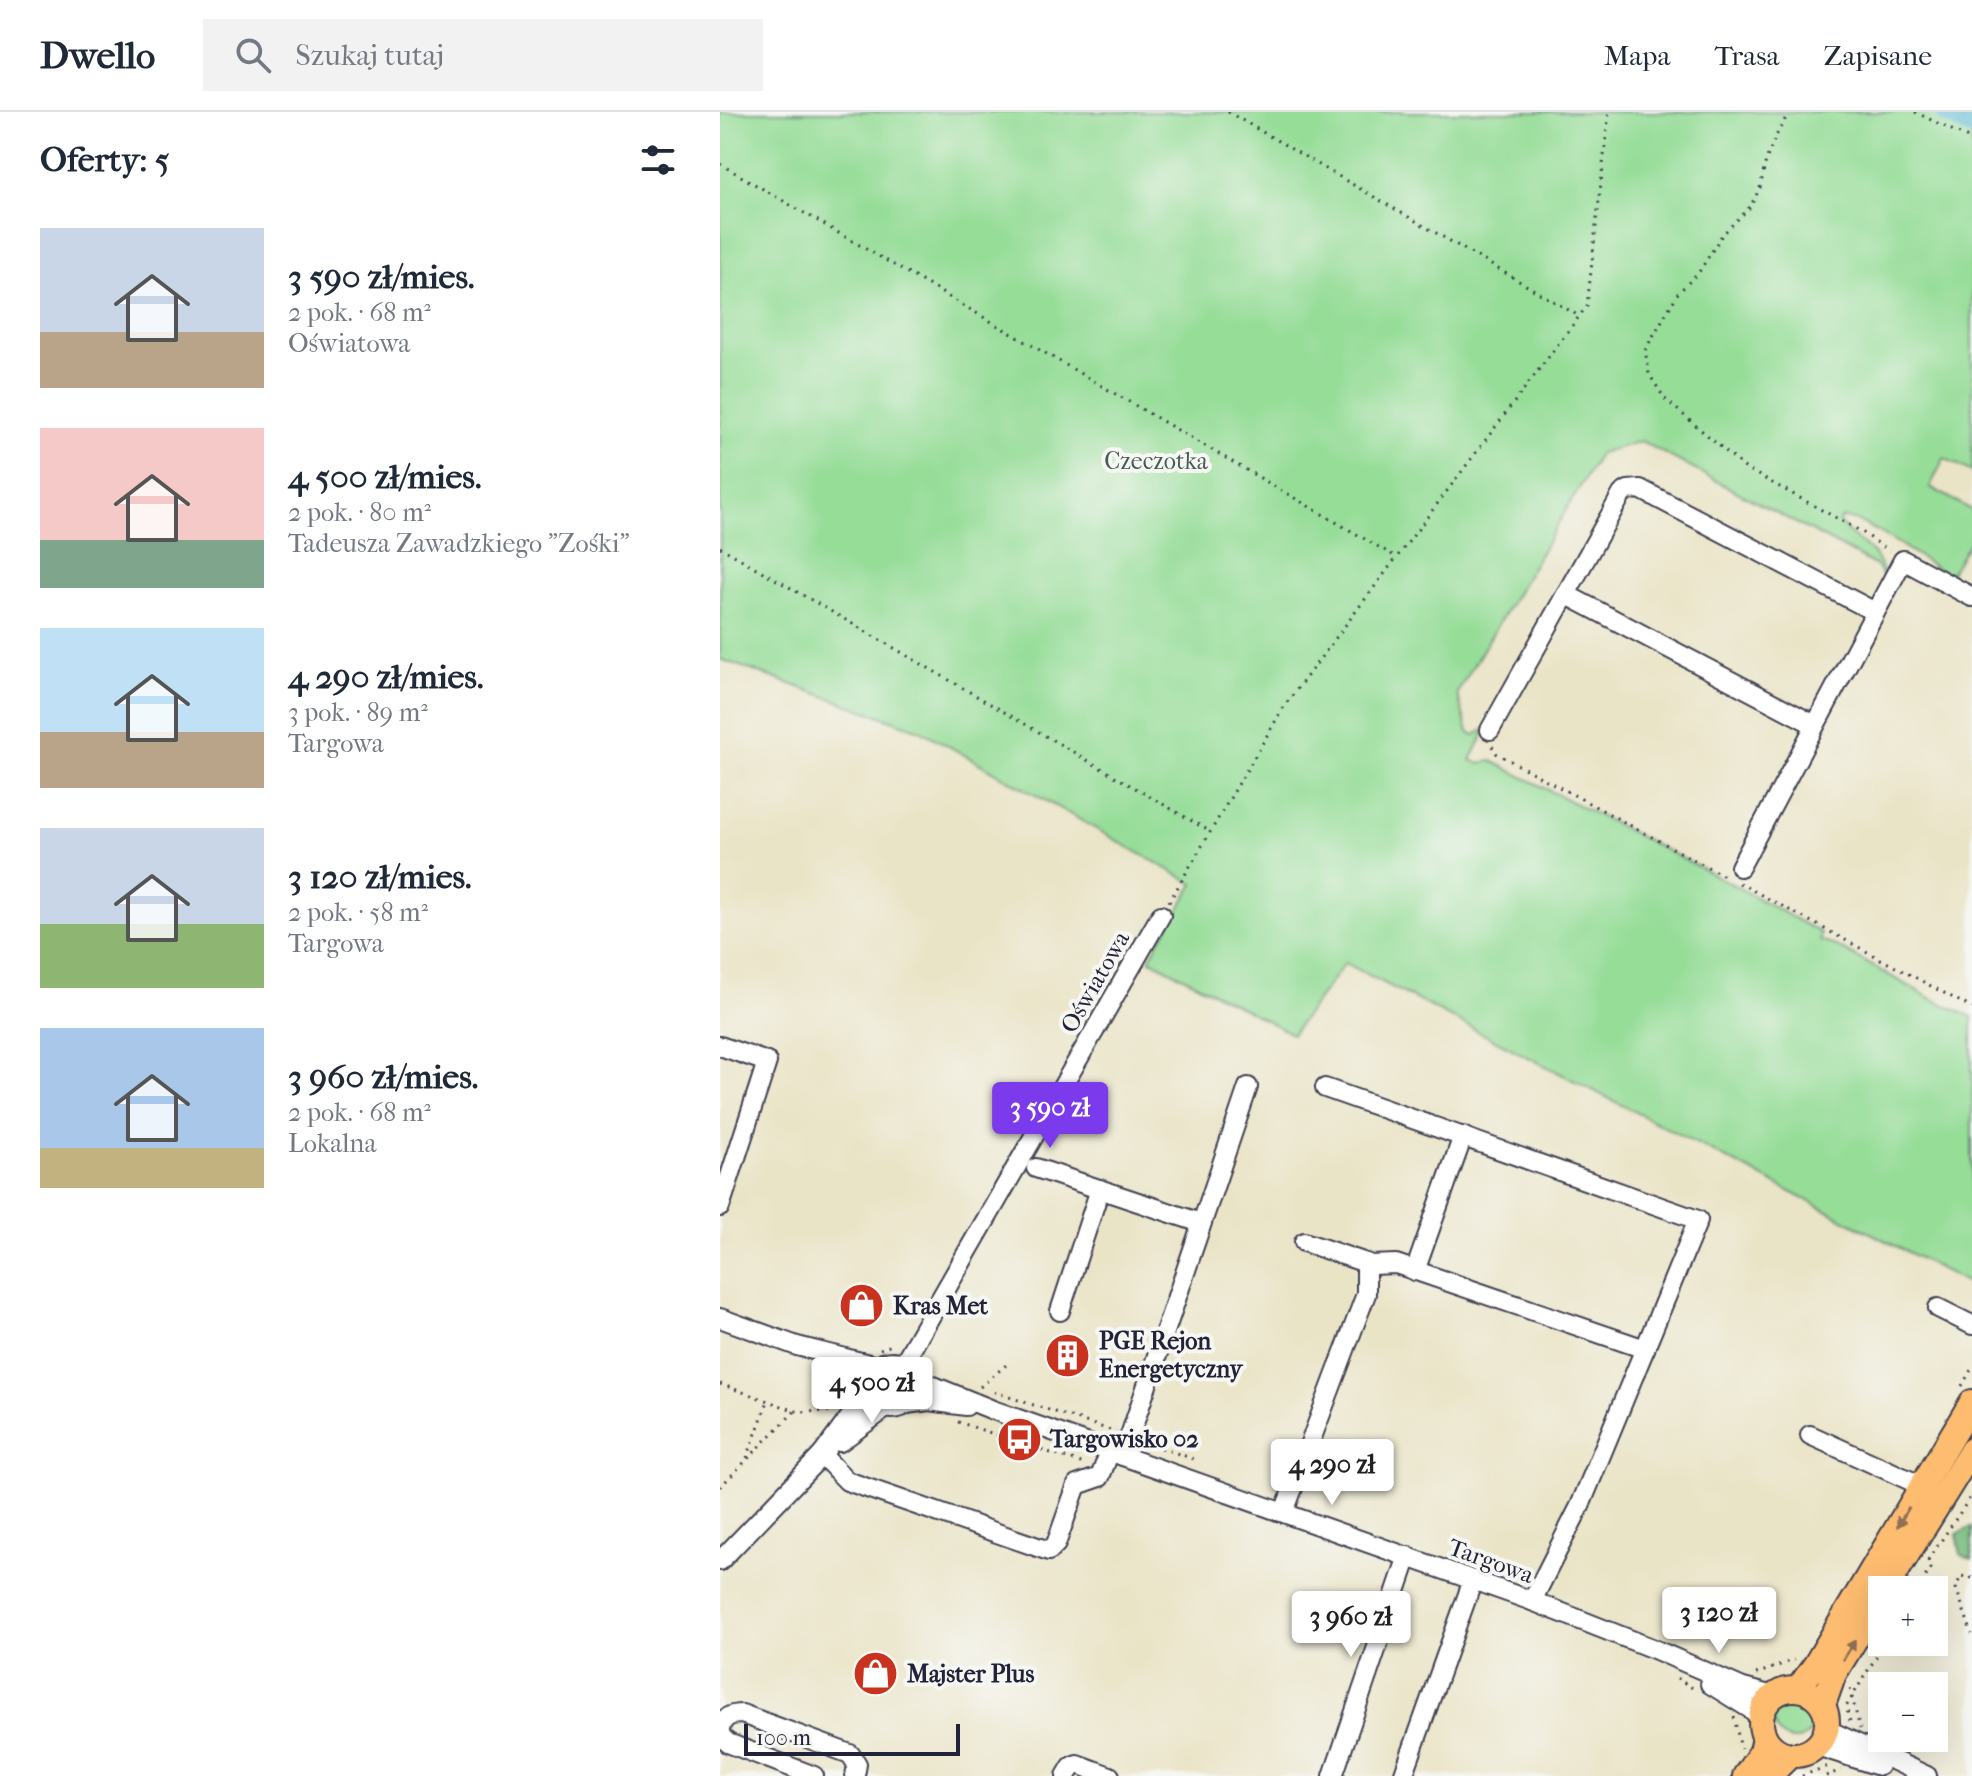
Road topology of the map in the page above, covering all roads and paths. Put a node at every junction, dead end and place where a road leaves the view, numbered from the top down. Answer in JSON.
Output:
{"nodes":[{"id":1,"x":1228,"y":112,"type":"edge"},
{"id":2,"x":1609,"y":112,"type":"edge"},
{"id":3,"x":1789,"y":112,"type":"edge"},
{"id":4,"x":1915,"y":112,"type":"edge"},
{"id":5,"x":1972,"y":140,"type":"edge"},
{"id":6,"x":720,"y":164,"type":"edge"},
{"id":7,"x":1579,"y":316,"type":"junction"},
{"id":8,"x":720,"y":547,"type":"edge"},
{"id":9,"x":1396,"y":557,"type":"junction"},
{"id":10,"x":1903,"y":560,"type":"junction"},
{"id":11,"x":1567,"y":595,"type":"junction"},
{"id":12,"x":1972,"y":597,"type":"edge"},
{"id":13,"x":1875,"y":612,"type":"junction"},
{"id":14,"x":1815,"y":725,"type":"junction"},
{"id":15,"x":1490,"y":730,"type":"joint"},
{"id":16,"x":1211,"y":832,"type":"junction"},
{"id":17,"x":1740,"y":867,"type":"dead end"},
{"id":18,"x":1161,"y":915,"type":"joint"},
{"id":19,"x":1972,"y":1008,"type":"edge"},
{"id":20,"x":720,"y":1046,"type":"edge"},
{"id":21,"x":1248,"y":1087,"type":"dead end"},
{"id":22,"x":1325,"y":1088,"type":"dead end"},
{"id":23,"x":1463,"y":1136,"type":"junction"},
{"id":24,"x":1036,"y":1168,"type":"dead end"},
{"id":25,"x":1100,"y":1189,"type":"junction"},
{"id":26,"x":720,"y":1207,"type":"edge"},
{"id":27,"x":1201,"y":1223,"type":"junction"},
{"id":28,"x":1304,"y":1242,"type":"dead end"},
{"id":29,"x":1366,"y":1263,"type":"junction"},
{"id":30,"x":1415,"y":1271,"type":"junction"},
{"id":31,"x":1938,"y":1308,"type":"dead end"},
{"id":32,"x":1060,"y":1311,"type":"dead end"},
{"id":33,"x":720,"y":1318,"type":"edge"},
{"id":34,"x":1972,"y":1325,"type":"edge"},
{"id":35,"x":906,"y":1341,"type":"dead end"},
{"id":36,"x":797,"y":1346,"type":"junction"},
{"id":37,"x":1645,"y":1349,"type":"junction"},
{"id":38,"x":875,"y":1359,"type":"junction"},
{"id":39,"x":1006,"y":1365,"type":"dead end"},
{"id":40,"x":840,"y":1368,"type":"junction"},
{"id":41,"x":909,"y":1371,"type":"junction"},
{"id":42,"x":720,"y":1384,"type":"edge"},
{"id":43,"x":974,"y":1385,"type":"dead end"},
{"id":44,"x":868,"y":1388,"type":"junction"},
{"id":45,"x":768,"y":1401,"type":"junction"},
{"id":46,"x":994,"y":1401,"type":"junction"},
{"id":47,"x":1972,"y":1402,"type":"edge"},
{"id":48,"x":906,"y":1404,"type":"junction"},
{"id":49,"x":886,"y":1408,"type":"junction"},
{"id":50,"x":795,"y":1411,"type":"junction"},
{"id":51,"x":852,"y":1417,"type":"junction"},
{"id":52,"x":948,"y":1418,"type":"dead end"},
{"id":53,"x":1810,"y":1435,"type":"dead end"},
{"id":54,"x":1129,"y":1437,"type":"junction"},
{"id":55,"x":1972,"y":1450,"type":"edge"},
{"id":56,"x":1116,"y":1453,"type":"junction"},
{"id":57,"x":822,"y":1455,"type":"junction"},
{"id":58,"x":747,"y":1459,"type":"junction"},
{"id":59,"x":1194,"y":1459,"type":"dead end"},
{"id":60,"x":1103,"y":1469,"type":"junction"},
{"id":61,"x":1922,"y":1486,"type":"junction"},
{"id":62,"x":720,"y":1487,"type":"edge"},
{"id":63,"x":1972,"y":1495,"type":"edge"},
{"id":64,"x":1284,"y":1512,"type":"junction"},
{"id":65,"x":1408,"y":1556,"type":"junction"},
{"id":66,"x":720,"y":1561,"type":"edge"},
{"id":67,"x":1924,"y":1564,"type":"dead end"},
{"id":68,"x":1894,"y":1576,"type":"edge"},
{"id":69,"x":1972,"y":1578,"type":"edge"},
{"id":70,"x":1473,"y":1580,"type":"junction"},
{"id":71,"x":1532,"y":1601,"type":"junction"},
{"id":72,"x":1868,"y":1618,"type":"edge"},
{"id":73,"x":1972,"y":1634,"type":"edge"},
{"id":74,"x":1654,"y":1649,"type":"junction"},
{"id":75,"x":1876,"y":1656,"type":"edge"},
{"id":76,"x":1798,"y":1689,"type":"junction"},
{"id":77,"x":1773,"y":1696,"type":"junction"},
{"id":78,"x":1852,"y":1696,"type":"dead end"},
{"id":79,"x":720,"y":1727,"type":"edge"},
{"id":80,"x":1822,"y":1727,"type":"junction"},
{"id":81,"x":1763,"y":1728,"type":"junction"},
{"id":82,"x":720,"y":1735,"type":"edge"},
{"id":83,"x":804,"y":1736,"type":"junction"},
{"id":84,"x":1790,"y":1755,"type":"junction"},
{"id":85,"x":793,"y":1768,"type":"junction"},
{"id":86,"x":1844,"y":1769,"type":"dead end"},
{"id":87,"x":858,"y":1775,"type":"edge"},
{"id":88,"x":814,"y":1776,"type":"edge"},
{"id":89,"x":1066,"y":1776,"type":"edge"},
{"id":90,"x":1110,"y":1776,"type":"edge"},
{"id":91,"x":1333,"y":1776,"type":"edge"},
{"id":92,"x":1403,"y":1776,"type":"edge"},
{"id":93,"x":1745,"y":1776,"type":"edge"},
{"id":94,"x":1769,"y":1776,"type":"edge"},
{"id":95,"x":1826,"y":1776,"type":"edge"},
{"id":96,"x":1909,"y":1776,"type":"edge"},
{"id":97,"x":1927,"y":1776,"type":"edge"}],
"edges":[{"from":1,"to":7,"type":"path"},
{"from":2,"to":7,"type":"path"},
{"from":3,"to":10,"type":"path"},
{"from":4,"to":5,"type":"path"},
{"from":6,"to":9,"type":"path"},
{"from":7,"to":9,"type":"path"},
{"from":8,"to":16,"type":"path"},
{"from":9,"to":16,"type":"path"},
{"from":10,"to":12,"type":"street"},
{"from":10,"to":13,"type":"street"},
{"from":11,"to":13,"type":"street"},
{"from":11,"to":14,"type":"street"},
{"from":11,"to":15,"type":"street"},
{"from":13,"to":14,"type":"street"},
{"from":14,"to":17,"type":"street"},
{"from":15,"to":19,"type":"path"},
{"from":16,"to":18,"type":"path"},
{"from":18,"to":41,"type":"street","name":"Oświatowa"},
{"from":20,"to":26,"type":"street"},
{"from":21,"to":27,"type":"street"},
{"from":22,"to":23,"type":"street"},
{"from":23,"to":30,"type":"street"},
{"from":23,"to":37,"type":"street"},
{"from":24,"to":25,"type":"street"},
{"from":25,"to":27,"type":"street"},
{"from":25,"to":32,"type":"street"},
{"from":27,"to":54,"type":"street"},
{"from":28,"to":29,"type":"street"},
{"from":29,"to":30,"type":"street"},
{"from":29,"to":64,"type":"street"},
{"from":30,"to":37,"type":"street"},
{"from":31,"to":34,"type":"street"},
{"from":33,"to":36,"type":"street"},
{"from":35,"to":38,"type":"path"},
{"from":36,"to":38,"type":"street"},
{"from":36,"to":40,"type":"street"},
{"from":37,"to":71,"type":"street"},
{"from":38,"to":41,"type":"street"},
{"from":38,"to":44,"type":"street"},
{"from":39,"to":43,"type":"path"},
{"from":40,"to":44,"type":"street"},
{"from":40,"to":51,"type":"street"},
{"from":41,"to":46,"type":"street","name":"Targowa"},
{"from":41,"to":48,"type":"street"},
{"from":42,"to":45,"type":"path"},
{"from":44,"to":49,"type":"street"},
{"from":44,"to":51,"type":"street"},
{"from":45,"to":50,"type":"path"},
{"from":45,"to":58,"type":"path"},
{"from":46,"to":48,"type":"street","name":"Targowa"},
{"from":46,"to":54,"type":"path"},
{"from":46,"to":56,"type":"street","name":"Targowa"},
{"from":47,"to":61,"type":"main road"},
{"from":48,"to":49,"type":"street"},
{"from":49,"to":57,"type":"street"},
{"from":50,"to":51,"type":"path"},
{"from":50,"to":58,"type":"path"},
{"from":51,"to":57,"type":"street"},
{"from":52,"to":60,"type":"path"},
{"from":53,"to":61,"type":"street"},
{"from":54,"to":56,"type":"street"},
{"from":54,"to":59,"type":"path"},
{"from":55,"to":68,"type":"main road"},
{"from":56,"to":60,"type":"street"},
{"from":56,"to":64,"type":"street","name":"Targowa"},
{"from":57,"to":60,"type":"street"},
{"from":57,"to":66,"type":"street"},
{"from":58,"to":62,"type":"path"},
{"from":61,"to":76,"type":"main road","one_way":true},
{"from":63,"to":67,"type":"path"},
{"from":64,"to":65,"type":"street","name":"Targowa"},
{"from":65,"to":70,"type":"street","name":"Targowa"},
{"from":65,"to":91,"type":"street"},
{"from":69,"to":73,"type":"path"},
{"from":70,"to":71,"type":"street","name":"Targowa"},
{"from":70,"to":92,"type":"street"},
{"from":71,"to":74,"type":"street","name":"Targowa"},
{"from":80,"to":72,"type":"main road","one_way":true},
{"from":74,"to":77,"type":"street","name":"Targowa"},
{"from":74,"to":81,"type":"street","name":"Targowa"},
{"from":75,"to":78,"type":"path"},
{"from":76,"to":77,"type":"main road"},
{"from":76,"to":80,"type":"main road"},
{"from":77,"to":81,"type":"main road"},
{"from":79,"to":83,"type":"street"},
{"from":80,"to":84,"type":"main road"},
{"from":80,"to":96,"type":"street"},
{"from":80,"to":97,"type":"street"},
{"from":81,"to":84,"type":"main road"},
{"from":81,"to":93,"type":"main road"},
{"from":82,"to":85,"type":"street"},
{"from":83,"to":85,"type":"street"},
{"from":83,"to":87,"type":"street"},
{"from":84,"to":94,"type":"main road"},
{"from":85,"to":88,"type":"street"},
{"from":86,"to":95,"type":"path"},
{"from":89,"to":90,"type":"street"}]}
